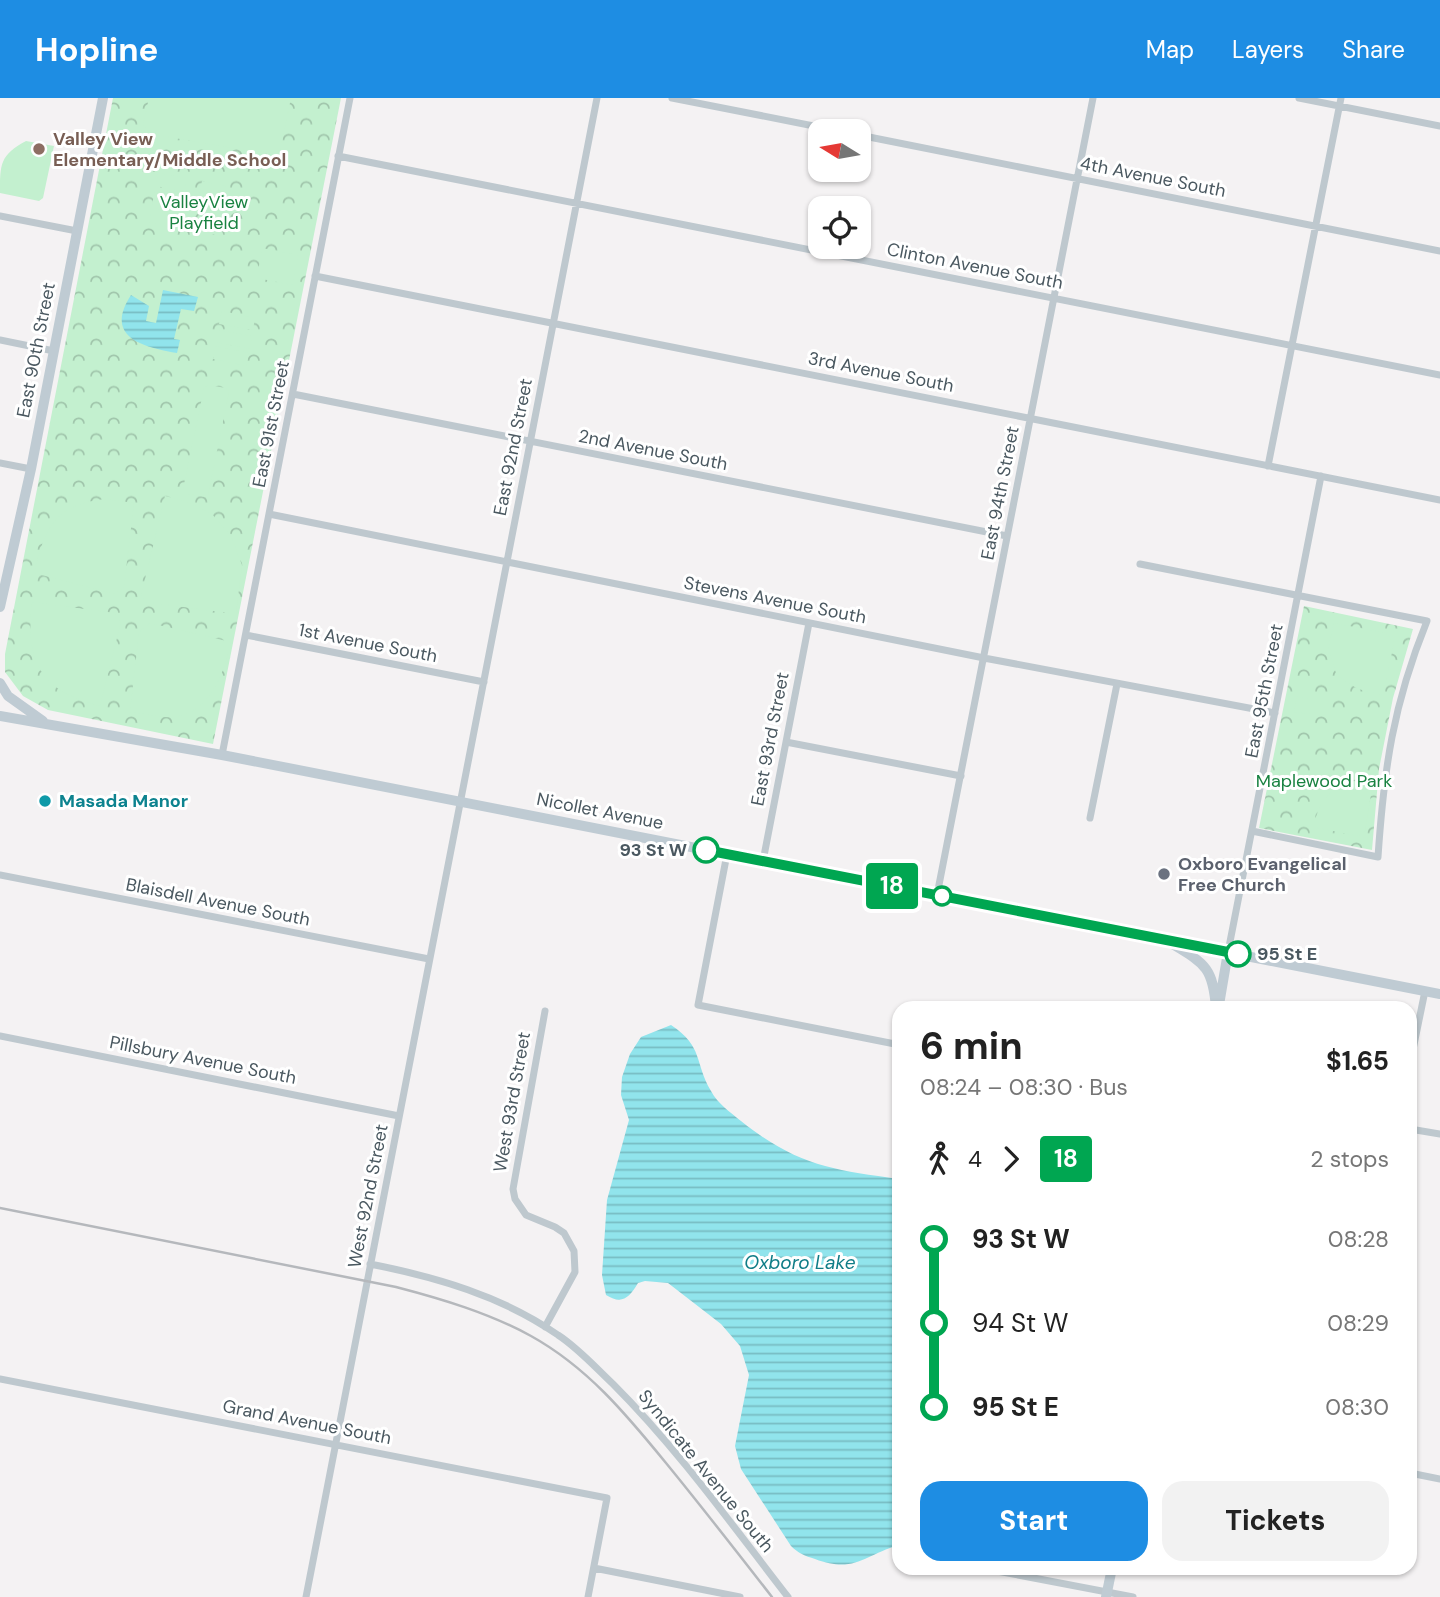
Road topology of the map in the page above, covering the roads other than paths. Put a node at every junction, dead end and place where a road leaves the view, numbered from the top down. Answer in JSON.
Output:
{"nodes":[{"id":1,"x":103,"y":98,"type":"edge"},
{"id":2,"x":350,"y":98,"type":"edge"},
{"id":3,"x":597,"y":98,"type":"edge"},
{"id":4,"x":672,"y":98,"type":"edge"},
{"id":5,"x":1093,"y":98,"type":"edge"},
{"id":6,"x":1299,"y":98,"type":"edge"},
{"id":7,"x":1341,"y":102,"type":"edge"},
{"id":8,"x":808,"y":125,"type":"edge"},
{"id":9,"x":1440,"y":126,"type":"edge"},
{"id":10,"x":872,"y":138,"type":"edge"},
{"id":11,"x":338,"y":156,"type":"junction"},
{"id":12,"x":1077,"y":178,"type":"junction"},
{"id":13,"x":577,"y":204,"type":"junction"},
{"id":14,"x":0,"y":216,"type":"edge"},
{"id":15,"x":1316,"y":226,"type":"junction"},
{"id":16,"x":77,"y":230,"type":"junction"},
{"id":17,"x":1440,"y":251,"type":"edge"},
{"id":18,"x":315,"y":276,"type":"junction"},
{"id":19,"x":1054,"y":298,"type":"junction"},
{"id":20,"x":553,"y":323,"type":"junction"},
{"id":21,"x":0,"y":340,"type":"edge"},
{"id":22,"x":1292,"y":345,"type":"junction"},
{"id":23,"x":54,"y":351,"type":"junction"},
{"id":24,"x":1440,"y":374,"type":"edge"},
{"id":25,"x":293,"y":394,"type":"junction"},
{"id":26,"x":1030,"y":417,"type":"junction"},
{"id":27,"x":530,"y":442,"type":"junction"},
{"id":28,"x":0,"y":463,"type":"edge"},
{"id":29,"x":1268,"y":466,"type":"junction"},
{"id":30,"x":31,"y":469,"type":"junction"},
{"id":31,"x":1321,"y":476,"type":"junction"},
{"id":32,"x":1440,"y":500,"type":"edge"},
{"id":33,"x":269,"y":514,"type":"junction"},
{"id":34,"x":1007,"y":536,"type":"junction"},
{"id":35,"x":507,"y":562,"type":"junction"},
{"id":36,"x":1140,"y":564,"type":"dead end"},
{"id":37,"x":2,"y":589,"type":"edge"},
{"id":38,"x":1298,"y":595,"type":"junction"},
{"id":39,"x":0,"y":607,"type":"edge"},
{"id":40,"x":809,"y":623,"type":"junction"},
{"id":41,"x":246,"y":635,"type":"junction"},
{"id":42,"x":984,"y":657,"type":"junction"},
{"id":43,"x":484,"y":682,"type":"junction"},
{"id":44,"x":0,"y":683,"type":"edge"},
{"id":45,"x":1117,"y":684,"type":"junction"},
{"id":46,"x":1275,"y":713,"type":"junction"},
{"id":47,"x":0,"y":716,"type":"edge"},
{"id":48,"x":48,"y":724,"type":"junction"},
{"id":49,"x":786,"y":742,"type":"junction"},
{"id":50,"x":222,"y":755,"type":"junction"},
{"id":51,"x":961,"y":776,"type":"junction"},
{"id":52,"x":460,"y":801,"type":"junction"},
{"id":53,"x":1090,"y":818,"type":"dead end"},
{"id":54,"x":1252,"y":831,"type":"junction"},
{"id":55,"x":727,"y":854,"type":"junction"},
{"id":56,"x":762,"y":861,"type":"junction"},
{"id":57,"x":0,"y":875,"type":"edge"},
{"id":58,"x":937,"y":895,"type":"junction"},
{"id":59,"x":1165,"y":940,"type":"junction"},
{"id":60,"x":1228,"y":952,"type":"junction"},
{"id":61,"x":429,"y":959,"type":"junction"},
{"id":62,"x":1425,"y":991,"type":"junction"},
{"id":63,"x":1440,"y":994,"type":"edge"},
{"id":64,"x":1216,"y":1001,"type":"edge"},
{"id":65,"x":1218,"y":1001,"type":"edge"},
{"id":66,"x":545,"y":1012,"type":"dead end"},
{"id":67,"x":1417,"y":1030,"type":"edge"},
{"id":68,"x":0,"y":1036,"type":"edge"},
{"id":69,"x":892,"y":1043,"type":"edge"},
{"id":70,"x":399,"y":1116,"type":"junction"},
{"id":71,"x":1417,"y":1130,"type":"edge"},
{"id":72,"x":1440,"y":1134,"type":"edge"},
{"id":73,"x":370,"y":1264,"type":"junction"},
{"id":74,"x":545,"y":1327,"type":"junction"},
{"id":75,"x":0,"y":1379,"type":"edge"},
{"id":76,"x":335,"y":1443,"type":"junction"},
{"id":77,"x":1417,"y":1474,"type":"edge"},
{"id":78,"x":1440,"y":1479,"type":"edge"},
{"id":79,"x":594,"y":1568,"type":"junction"},
{"id":80,"x":1013,"y":1575,"type":"edge"},
{"id":81,"x":1110,"y":1575,"type":"edge"},
{"id":82,"x":1106,"y":1595,"type":"edge"},
{"id":83,"x":306,"y":1597,"type":"edge"},
{"id":84,"x":588,"y":1597,"type":"edge"},
{"id":85,"x":740,"y":1597,"type":"edge"},
{"id":86,"x":788,"y":1597,"type":"edge"},
{"id":87,"x":1133,"y":1597,"type":"edge"}],
"edges":[{"from":1,"to":16,"type":"main road","name":"East 90th Street"},
{"from":2,"to":11,"type":"street","name":"East 91st Street"},
{"from":3,"to":13,"type":"street","name":"East 92nd Street"},
{"from":4,"to":8,"type":"street"},
{"from":5,"to":12,"type":"street","name":"East 94th Street"},
{"from":6,"to":7,"type":"street"},
{"from":7,"to":9,"type":"street"},
{"from":7,"to":15,"type":"street"},
{"from":10,"to":12,"type":"street","name":"4th Avenue South"},
{"from":11,"to":13,"type":"street","name":"Clinton Avenue South"},
{"from":11,"to":18,"type":"street","name":"East 91st Street"},
{"from":12,"to":15,"type":"street","name":"4th Avenue South"},
{"from":12,"to":19,"type":"street","name":"East 94th Street"},
{"from":13,"to":19,"type":"street","name":"Clinton Avenue South"},
{"from":13,"to":20,"type":"street","name":"East 92nd Street"},
{"from":14,"to":16,"type":"street"},
{"from":15,"to":17,"type":"street","name":"4th Avenue South"},
{"from":15,"to":22,"type":"street"},
{"from":16,"to":23,"type":"main road","name":"East 90th Street"},
{"from":18,"to":20,"type":"street","name":"3rd Avenue South"},
{"from":18,"to":25,"type":"street","name":"East 91st Street"},
{"from":19,"to":22,"type":"street","name":"Clinton Avenue South"},
{"from":19,"to":26,"type":"street","name":"East 94th Street"},
{"from":20,"to":26,"type":"street","name":"3rd Avenue South"},
{"from":20,"to":27,"type":"street","name":"East 92nd Street"},
{"from":21,"to":23,"type":"street"},
{"from":22,"to":24,"type":"street","name":"Clinton Avenue South"},
{"from":22,"to":29,"type":"street"},
{"from":23,"to":30,"type":"main road","name":"East 90th Street"},
{"from":25,"to":27,"type":"street","name":"2nd Avenue South"},
{"from":25,"to":33,"type":"street","name":"East 91st Street"},
{"from":26,"to":29,"type":"street","name":"3rd Avenue South"},
{"from":26,"to":34,"type":"street","name":"East 94th Street"},
{"from":27,"to":34,"type":"street","name":"2nd Avenue South"},
{"from":27,"to":35,"type":"street","name":"East 92nd Street"},
{"from":28,"to":30,"type":"street"},
{"from":29,"to":31,"type":"street","name":"3rd Avenue South"},
{"from":30,"to":37,"type":"main road","name":"East 90th Street"},
{"from":31,"to":32,"type":"street","name":"3rd Avenue South"},
{"from":31,"to":38,"type":"street","name":"East 95th Street"},
{"from":33,"to":35,"type":"street","name":"Stevens Avenue South"},
{"from":33,"to":41,"type":"street","name":"East 91st Street"},
{"from":34,"to":42,"type":"street","name":"East 94th Street"},
{"from":35,"to":40,"type":"street","name":"Stevens Avenue South"},
{"from":35,"to":43,"type":"street","name":"East 92nd Street"},
{"from":36,"to":38,"type":"street"},
{"from":37,"to":39,"type":"main road","name":"East 90th Street"},
{"from":38,"to":46,"type":"street","name":"East 95th Street"},
{"from":38,"to":54,"type":"street"},
{"from":40,"to":42,"type":"street","name":"Stevens Avenue South"},
{"from":40,"to":49,"type":"street","name":"East 93rd Street"},
{"from":41,"to":43,"type":"street","name":"1st Avenue South"},
{"from":41,"to":50,"type":"street","name":"East 91st Street"},
{"from":42,"to":45,"type":"street","name":"Stevens Avenue South"},
{"from":42,"to":51,"type":"street","name":"East 94th Street"},
{"from":43,"to":52,"type":"street","name":"East 92nd Street"},
{"from":44,"to":48,"type":"main road"},
{"from":45,"to":46,"type":"street","name":"Stevens Avenue South"},
{"from":45,"to":53,"type":"street"},
{"from":46,"to":54,"type":"street","name":"East 95th Street"},
{"from":47,"to":48,"type":"main road","name":"Nicollet Avenue"},
{"from":48,"to":50,"type":"main road","name":"Nicollet Avenue"},
{"from":49,"to":51,"type":"street"},
{"from":49,"to":56,"type":"street","name":"East 93rd Street"},
{"from":50,"to":52,"type":"main road","name":"Nicollet Avenue"},
{"from":51,"to":58,"type":"street","name":"East 94th Street"},
{"from":52,"to":55,"type":"main road","name":"Nicollet Avenue"},
{"from":52,"to":61,"type":"street","name":"West 92nd Street"},
{"from":54,"to":60,"type":"street","name":"East 95th Street"},
{"from":55,"to":56,"type":"main road","name":"Nicollet Avenue"},
{"from":55,"to":69,"type":"street"},
{"from":56,"to":58,"type":"main road","name":"Nicollet Avenue"},
{"from":57,"to":61,"type":"street","name":"Blaisdell Avenue South"},
{"from":58,"to":59,"type":"main road","name":"Nicollet Avenue"},
{"from":59,"to":60,"type":"main road","name":"Nicollet Avenue"},
{"from":59,"to":64,"type":"main road"},
{"from":60,"to":62,"type":"main road","name":"Nicollet Avenue"},
{"from":60,"to":65,"type":"main road"},
{"from":61,"to":70,"type":"street","name":"West 92nd Street"},
{"from":62,"to":63,"type":"main road","name":"Nicollet Avenue"},
{"from":62,"to":67,"type":"street"},
{"from":66,"to":74,"type":"street","name":"West 93rd Street"},
{"from":68,"to":70,"type":"street","name":"Pillsbury Avenue South"},
{"from":70,"to":73,"type":"street","name":"West 92nd Street"},
{"from":71,"to":72,"type":"street"},
{"from":73,"to":74,"type":"street","name":"Syndicate Avenue South"},
{"from":73,"to":76,"type":"street","name":"West 92nd Street"},
{"from":74,"to":86,"type":"street","name":"Syndicate Avenue South"},
{"from":75,"to":76,"type":"street","name":"Grand Avenue South"},
{"from":76,"to":79,"type":"street","name":"Grand Avenue South"},
{"from":76,"to":83,"type":"street","name":"West 92nd Street"},
{"from":77,"to":78,"type":"street"},
{"from":79,"to":84,"type":"street"},
{"from":79,"to":85,"type":"street"},
{"from":80,"to":82,"type":"street"},
{"from":81,"to":82,"type":"main road"},
{"from":82,"to":87,"type":"street"}]}
